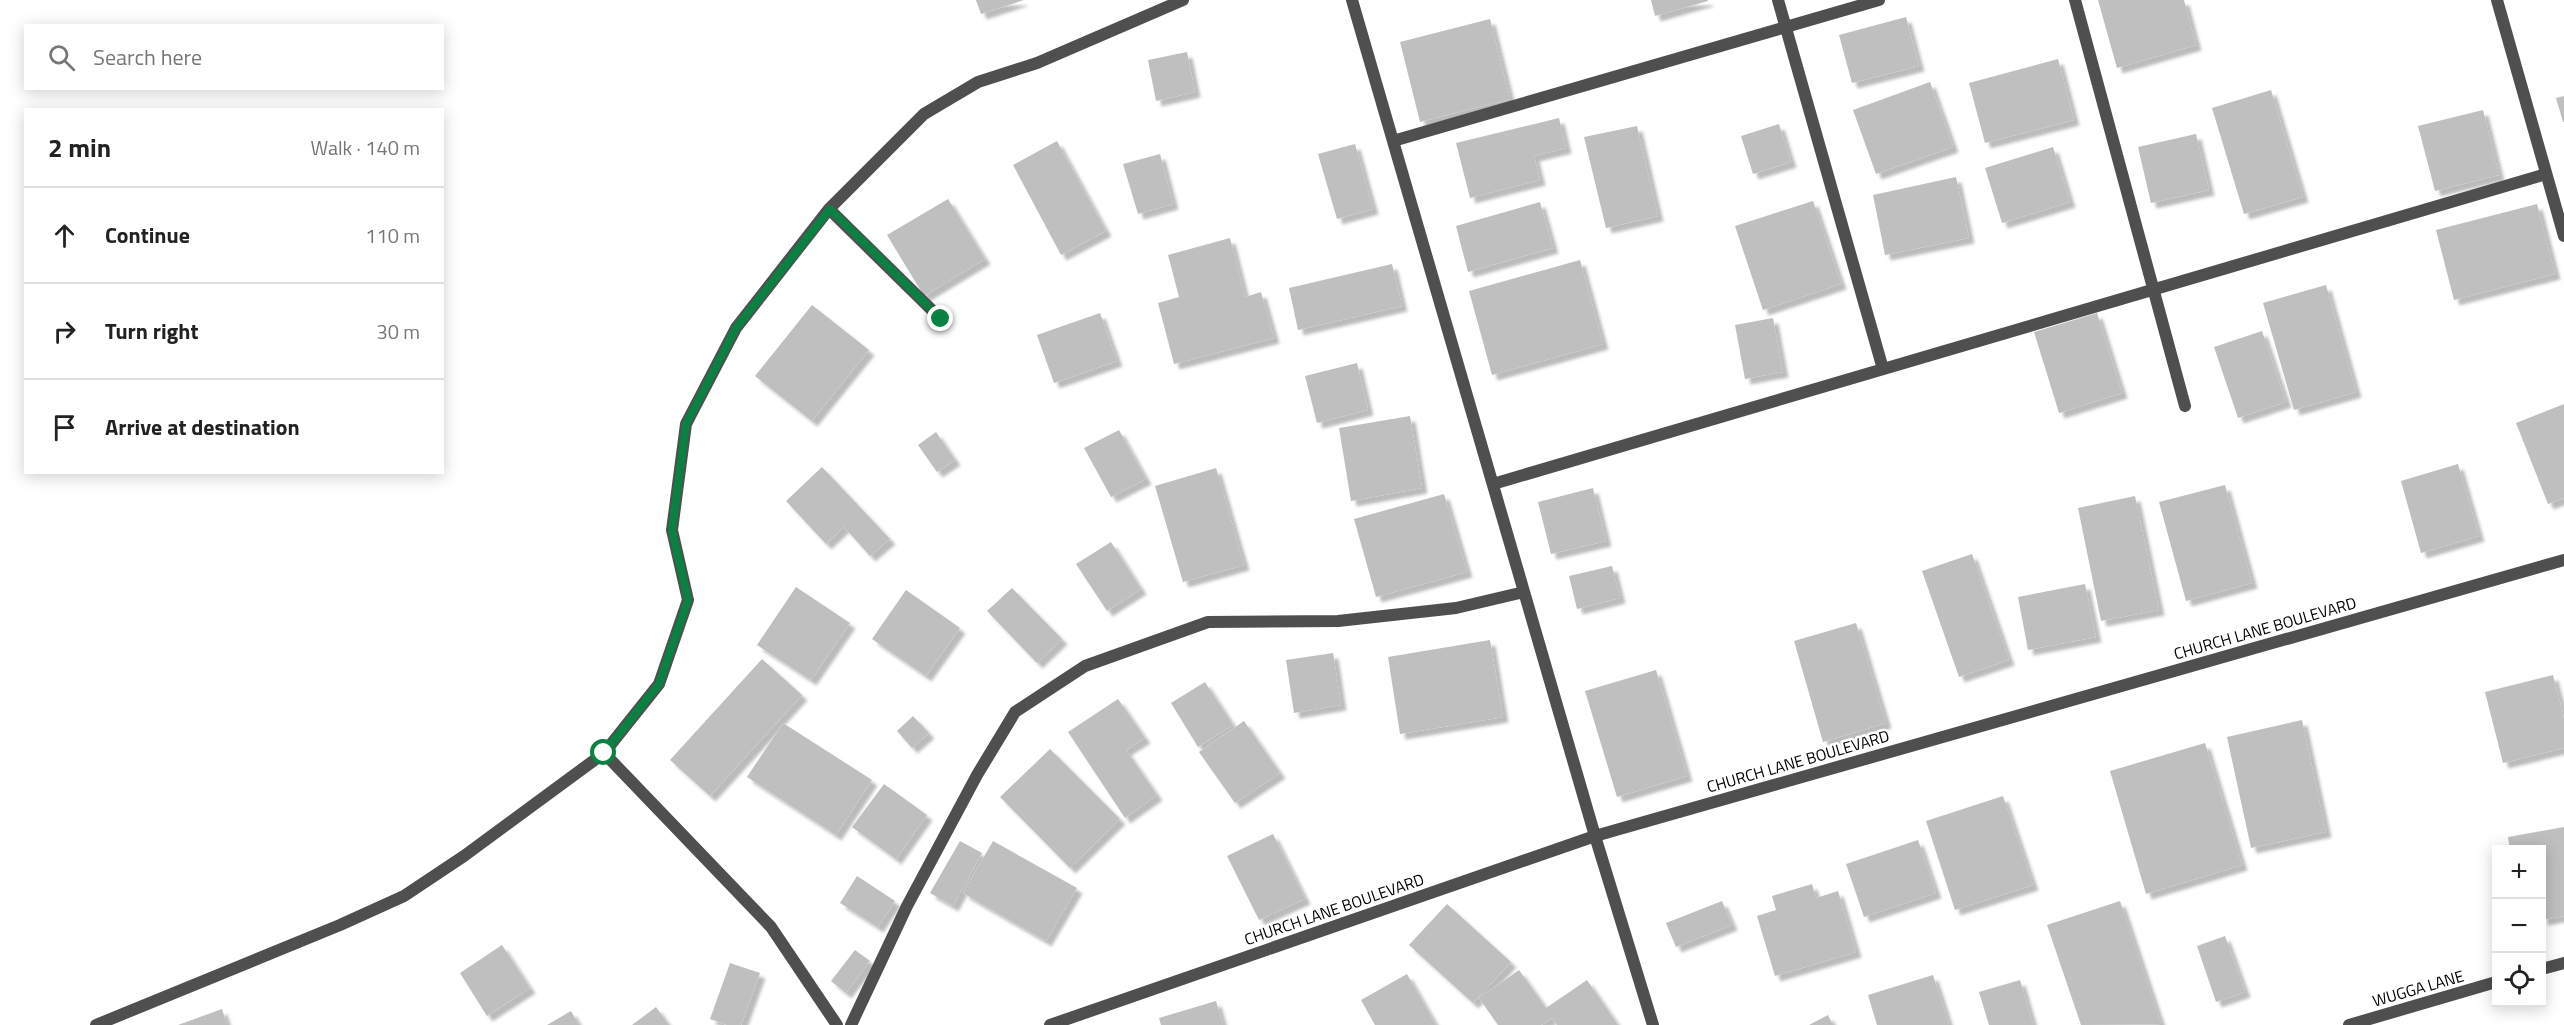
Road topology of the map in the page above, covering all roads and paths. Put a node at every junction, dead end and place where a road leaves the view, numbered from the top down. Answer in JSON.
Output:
{"nodes":[{"id":1,"x":1183,"y":0,"type":"edge"},
{"id":2,"x":1352,"y":0,"type":"edge"},
{"id":3,"x":1778,"y":0,"type":"edge"},
{"id":4,"x":1879,"y":0,"type":"edge"},
{"id":5,"x":2075,"y":0,"type":"edge"},
{"id":6,"x":2496,"y":0,"type":"edge"},
{"id":7,"x":1786,"y":27,"type":"junction"},
{"id":8,"x":1393,"y":141,"type":"junction"},
{"id":9,"x":2546,"y":174,"type":"junction"},
{"id":10,"x":830,"y":209,"type":"junction"},
{"id":11,"x":2564,"y":236,"type":"edge"},
{"id":12,"x":2155,"y":290,"type":"junction"},
{"id":13,"x":941,"y":319,"type":"dead end"},
{"id":14,"x":1883,"y":369,"type":"junction"},
{"id":15,"x":2185,"y":406,"type":"dead end"},
{"id":16,"x":1493,"y":484,"type":"junction"},
{"id":17,"x":2564,"y":560,"type":"edge"},
{"id":18,"x":1524,"y":592,"type":"junction"},
{"id":19,"x":604,"y":753,"type":"junction"},
{"id":20,"x":1595,"y":836,"type":"junction"},
{"id":21,"x":2564,"y":963,"type":"edge"},
{"id":22,"x":2546,"y":968,"type":"edge"},
{"id":23,"x":2492,"y":983,"type":"edge"},
{"id":24,"x":96,"y":1025,"type":"edge"},
{"id":25,"x":837,"y":1025,"type":"edge"},
{"id":26,"x":851,"y":1025,"type":"edge"},
{"id":27,"x":1050,"y":1025,"type":"edge"},
{"id":28,"x":1653,"y":1025,"type":"edge"},
{"id":29,"x":2349,"y":1025,"type":"edge"}],
"edges":[{"from":1,"to":10,"type":"street"},
{"from":2,"to":8,"type":"street"},
{"from":3,"to":7,"type":"street"},
{"from":4,"to":7,"type":"street"},
{"from":5,"to":12,"type":"street"},
{"from":6,"to":9,"type":"street"},
{"from":7,"to":8,"type":"street"},
{"from":7,"to":14,"type":"street"},
{"from":8,"to":16,"type":"street"},
{"from":9,"to":11,"type":"street"},
{"from":9,"to":12,"type":"street"},
{"from":10,"to":13,"type":"street"},
{"from":10,"to":19,"type":"street"},
{"from":12,"to":14,"type":"street"},
{"from":12,"to":15,"type":"street"},
{"from":14,"to":16,"type":"street"},
{"from":16,"to":18,"type":"street"},
{"from":17,"to":20,"type":"street","name":"CHURCH LANE BOULEVARD"},
{"from":18,"to":20,"type":"street"},
{"from":18,"to":26,"type":"street"},
{"from":19,"to":24,"type":"street"},
{"from":19,"to":25,"type":"street"},
{"from":20,"to":27,"type":"street","name":"CHURCH LANE BOULEVARD"},
{"from":20,"to":28,"type":"street"},
{"from":21,"to":22,"type":"street"},
{"from":23,"to":29,"type":"street","name":"WUGGA LANE"}]}
